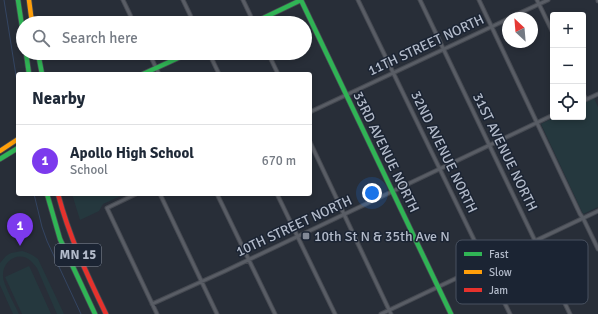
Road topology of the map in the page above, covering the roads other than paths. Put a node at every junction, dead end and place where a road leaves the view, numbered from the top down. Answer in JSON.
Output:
{"nodes":[{"id":1,"x":18,"y":0,"type":"edge"},
{"id":2,"x":29,"y":0,"type":"edge"},
{"id":3,"x":123,"y":0,"type":"edge"},
{"id":4,"x":183,"y":0,"type":"edge"},
{"id":5,"x":243,"y":0,"type":"edge"},
{"id":6,"x":301,"y":0,"type":"edge"},
{"id":7,"x":358,"y":0,"type":"edge"},
{"id":8,"x":420,"y":0,"type":"edge"},
{"id":9,"x":479,"y":0,"type":"edge"},
{"id":10,"x":537,"y":0,"type":"edge"},
{"id":11,"x":548,"y":0,"type":"edge"},
{"id":12,"x":539,"y":4,"type":"junction"},
{"id":13,"x":522,"y":12,"type":"edge"},
{"id":14,"x":20,"y":16,"type":"edge"},
{"id":15,"x":31,"y":16,"type":"edge"},
{"id":16,"x":131,"y":16,"type":"edge"},
{"id":17,"x":191,"y":16,"type":"edge"},
{"id":18,"x":250,"y":16,"type":"edge"},
{"id":19,"x":268,"y":16,"type":"edge"},
{"id":20,"x":309,"y":16,"type":"edge"},
{"id":21,"x":502,"y":21,"type":"edge"},
{"id":22,"x":312,"y":23,"type":"edge"},
{"id":23,"x":492,"y":26,"type":"junction"},
{"id":24,"x":550,"y":27,"type":"edge"},
{"id":25,"x":443,"y":49,"type":"junction"},
{"id":26,"x":27,"y":60,"type":"edge"},
{"id":27,"x":38,"y":60,"type":"edge"},
{"id":28,"x":152,"y":60,"type":"edge"},
{"id":29,"x":174,"y":60,"type":"edge"},
{"id":30,"x":212,"y":60,"type":"edge"},
{"id":31,"x":271,"y":60,"type":"edge"},
{"id":32,"x":156,"y":68,"type":"junction"},
{"id":33,"x":29,"y":72,"type":"edge"},
{"id":34,"x":41,"y":72,"type":"edge"},
{"id":35,"x":147,"y":72,"type":"edge"},
{"id":36,"x":158,"y":72,"type":"edge"},
{"id":37,"x":218,"y":72,"type":"edge"},
{"id":38,"x":277,"y":72,"type":"edge"},
{"id":39,"x":394,"y":73,"type":"junction"},
{"id":40,"x":598,"y":94,"type":"edge"},
{"id":41,"x":346,"y":95,"type":"junction"},
{"id":42,"x":586,"y":99,"type":"edge"},
{"id":43,"x":312,"y":111,"type":"edge"},
{"id":44,"x":550,"y":116,"type":"edge"},
{"id":45,"x":538,"y":122,"type":"junction"},
{"id":46,"x":16,"y":141,"type":"edge"},
{"id":47,"x":489,"y":145,"type":"junction"},
{"id":48,"x":312,"y":146,"type":"edge"},
{"id":49,"x":16,"y":149,"type":"edge"},
{"id":50,"x":0,"y":151,"type":"edge"},
{"id":51,"x":0,"y":159,"type":"edge"},
{"id":52,"x":440,"y":169,"type":"junction"},
{"id":53,"x":392,"y":191,"type":"junction"},
{"id":54,"x":48,"y":196,"type":"edge"},
{"id":55,"x":58,"y":196,"type":"edge"},
{"id":56,"x":132,"y":196,"type":"edge"},
{"id":57,"x":161,"y":196,"type":"edge"},
{"id":58,"x":218,"y":196,"type":"edge"},
{"id":59,"x":278,"y":196,"type":"edge"},
{"id":60,"x":598,"y":211,"type":"edge"},
{"id":61,"x":344,"y":214,"type":"junction"},
{"id":62,"x":583,"y":218,"type":"junction"},
{"id":63,"x":297,"y":236,"type":"junction"},
{"id":64,"x":474,"y":240,"type":"edge"},
{"id":65,"x":535,"y":240,"type":"edge"},
{"id":66,"x":537,"y":240,"type":"edge"},
{"id":67,"x":598,"y":249,"type":"edge"},
{"id":68,"x":249,"y":259,"type":"junction"},
{"id":69,"x":456,"y":278,"type":"edge"},
{"id":70,"x":201,"y":281,"type":"junction"},
{"id":71,"x":438,"y":287,"type":"junction"},
{"id":72,"x":152,"y":304,"type":"junction"},
{"id":73,"x":505,"y":304,"type":"edge"},
{"id":74,"x":565,"y":304,"type":"edge"},
{"id":75,"x":390,"y":310,"type":"junction"},
{"id":76,"x":95,"y":314,"type":"edge"},
{"id":77,"x":106,"y":314,"type":"edge"},
{"id":78,"x":157,"y":314,"type":"edge"},
{"id":79,"x":217,"y":314,"type":"edge"},
{"id":80,"x":276,"y":314,"type":"edge"},
{"id":81,"x":335,"y":314,"type":"edge"},
{"id":82,"x":381,"y":314,"type":"edge"},
{"id":83,"x":391,"y":314,"type":"edge"},
{"id":84,"x":451,"y":314,"type":"edge"},
{"id":85,"x":510,"y":314,"type":"edge"},
{"id":86,"x":570,"y":314,"type":"edge"}],
"edges":[{"from":1,"to":14,"type":"main road"},
{"from":2,"to":15,"type":"main road"},
{"from":3,"to":16,"type":"street"},
{"from":4,"to":17,"type":"street"},
{"from":5,"to":18,"type":"street"},
{"from":6,"to":19,"type":"main road"},
{"from":6,"to":20,"type":"main road","name":"33RD AVENUE NORTH"},
{"from":7,"to":39,"type":"street","name":"32ND AVENUE NORTH"},
{"from":8,"to":25,"type":"street","name":"31ST AVENUE NORTH"},
{"from":9,"to":23,"type":"street"},
{"from":10,"to":12,"type":"street"},
{"from":11,"to":12,"type":"street","name":"11TH STREET NORTH"},
{"from":12,"to":13,"type":"street","name":"11TH STREET NORTH"},
{"from":12,"to":24,"type":"street"},
{"from":21,"to":23,"type":"street","name":"11TH STREET NORTH"},
{"from":22,"to":41,"type":"main road","name":"33RD AVENUE NORTH"},
{"from":23,"to":25,"type":"street","name":"11TH STREET NORTH"},
{"from":23,"to":45,"type":"street"},
{"from":25,"to":39,"type":"street","name":"11TH STREET NORTH"},
{"from":25,"to":47,"type":"street","name":"31ST AVENUE NORTH"},
{"from":26,"to":33,"type":"main road"},
{"from":27,"to":34,"type":"main road"},
{"from":28,"to":32,"type":"street"},
{"from":29,"to":32,"type":"main road"},
{"from":30,"to":37,"type":"street"},
{"from":31,"to":38,"type":"street"},
{"from":32,"to":35,"type":"main road"},
{"from":32,"to":36,"type":"street"},
{"from":39,"to":41,"type":"street","name":"11TH STREET NORTH"},
{"from":39,"to":52,"type":"street","name":"32ND AVENUE NORTH"},
{"from":40,"to":42,"type":"street"},
{"from":41,"to":43,"type":"street","name":"11TH STREET NORTH"},
{"from":41,"to":53,"type":"main road","name":"33RD AVENUE NORTH"},
{"from":44,"to":45,"type":"street","name":"10TH STREET NORTH"},
{"from":45,"to":47,"type":"street","name":"10TH STREET NORTH"},
{"from":45,"to":62,"type":"street"},
{"from":46,"to":50,"type":"main road"},
{"from":47,"to":52,"type":"street","name":"10TH STREET NORTH"},
{"from":47,"to":65,"type":"street","name":"31ST AVENUE NORTH"},
{"from":48,"to":61,"type":"street"},
{"from":49,"to":51,"type":"main road"},
{"from":52,"to":53,"type":"street","name":"10TH STREET NORTH"},
{"from":52,"to":64,"type":"street","name":"32ND AVENUE NORTH"},
{"from":53,"to":61,"type":"street","name":"10TH STREET NORTH"},
{"from":53,"to":71,"type":"main road","name":"33RD AVENUE NORTH"},
{"from":54,"to":76,"type":"main road","number":"MN 15"},
{"from":55,"to":77,"type":"main road","number":"MN 15"},
{"from":56,"to":72,"type":"street"},
{"from":57,"to":70,"type":"street"},
{"from":58,"to":68,"type":"street"},
{"from":59,"to":63,"type":"street"},
{"from":60,"to":62,"type":"street"},
{"from":61,"to":63,"type":"street","name":"10TH STREET NORTH"},
{"from":61,"to":75,"type":"street"},
{"from":62,"to":66,"type":"street"},
{"from":62,"to":67,"type":"street"},
{"from":63,"to":68,"type":"street","name":"10TH STREET NORTH"},
{"from":63,"to":81,"type":"street"},
{"from":68,"to":70,"type":"street","name":"10TH STREET NORTH"},
{"from":68,"to":80,"type":"street"},
{"from":69,"to":71,"type":"street"},
{"from":70,"to":72,"type":"street","name":"10TH STREET NORTH"},
{"from":70,"to":79,"type":"street"},
{"from":71,"to":75,"type":"street"},
{"from":71,"to":84,"type":"main road","name":"33RD AVENUE NORTH"},
{"from":72,"to":78,"type":"street"},
{"from":73,"to":85,"type":"street","name":"32ND AVENUE NORTH"},
{"from":74,"to":86,"type":"street","name":"31ST AVENUE NORTH"},
{"from":75,"to":82,"type":"street"},
{"from":75,"to":83,"type":"street"}]}
